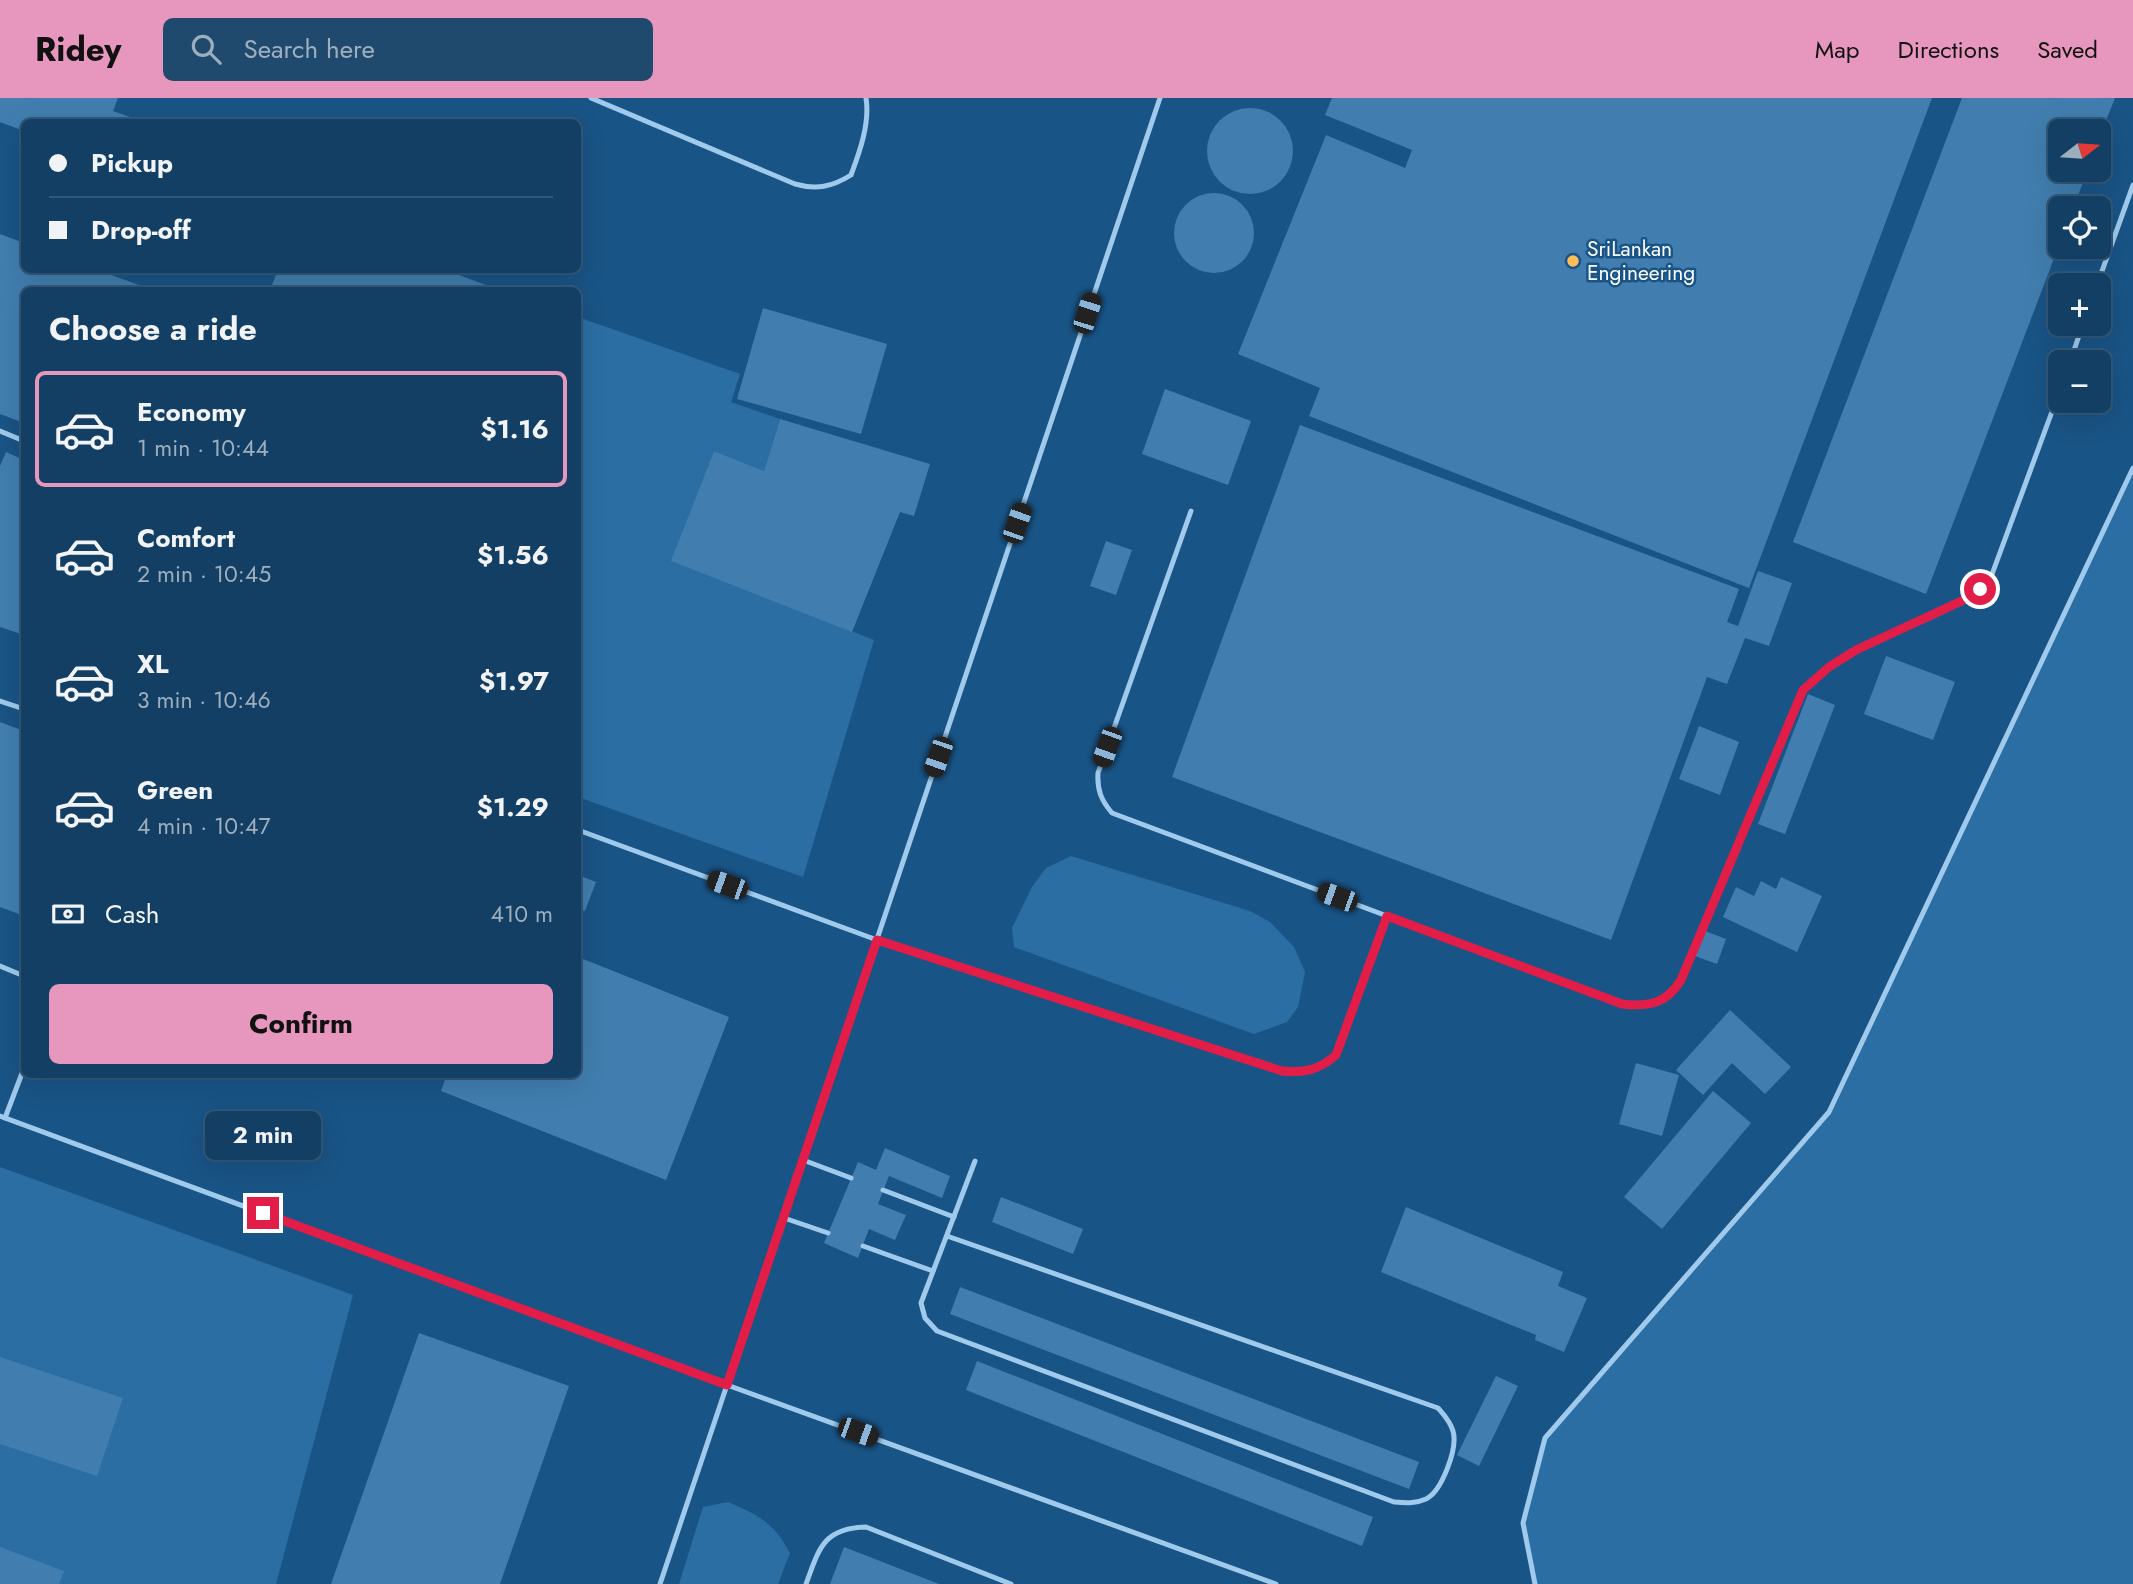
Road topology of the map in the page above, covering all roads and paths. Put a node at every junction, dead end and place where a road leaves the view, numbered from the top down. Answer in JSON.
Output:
{"nodes":[{"id":1,"x":591,"y":98,"type":"edge"},
{"id":2,"x":866,"y":98,"type":"edge"},
{"id":3,"x":1160,"y":98,"type":"edge"},
{"id":4,"x":2133,"y":185,"type":"edge"},
{"id":5,"x":2101,"y":273,"type":"edge"},
{"id":6,"x":2052,"y":413,"type":"edge"},
{"id":7,"x":0,"y":431,"type":"edge"},
{"id":8,"x":21,"y":440,"type":"edge"},
{"id":9,"x":2133,"y":468,"type":"edge"},
{"id":10,"x":1191,"y":511,"type":"dead end"},
{"id":11,"x":0,"y":701,"type":"edge"},
{"id":12,"x":21,"y":708,"type":"edge"},
{"id":13,"x":581,"y":831,"type":"edge"},
{"id":14,"x":1387,"y":916,"type":"junction"},
{"id":15,"x":877,"y":940,"type":"junction"},
{"id":16,"x":0,"y":966,"type":"edge"},
{"id":17,"x":21,"y":975,"type":"edge"},
{"id":18,"x":21,"y":1076,"type":"edge"},
{"id":19,"x":2,"y":1117,"type":"edge"},
{"id":20,"x":803,"y":1160,"type":"junction"},
{"id":21,"x":975,"y":1161,"type":"dead end"},
{"id":22,"x":851,"y":1178,"type":"dead end"},
{"id":23,"x":883,"y":1190,"type":"dead end"},
{"id":24,"x":954,"y":1217,"type":"junction"},
{"id":25,"x":784,"y":1218,"type":"junction"},
{"id":26,"x":828,"y":1233,"type":"dead end"},
{"id":27,"x":947,"y":1236,"type":"junction"},
{"id":28,"x":863,"y":1246,"type":"dead end"},
{"id":29,"x":933,"y":1270,"type":"junction"},
{"id":30,"x":727,"y":1385,"type":"junction"},
{"id":31,"x":660,"y":1584,"type":"edge"},
{"id":32,"x":806,"y":1584,"type":"edge"},
{"id":33,"x":1011,"y":1584,"type":"edge"},
{"id":34,"x":1276,"y":1584,"type":"edge"},
{"id":35,"x":1535,"y":1584,"type":"edge"}],
"edges":[{"from":1,"to":2,"type":"lane"},
{"from":3,"to":15,"type":"lane"},
{"from":4,"to":5,"type":"lane"},
{"from":6,"to":14,"type":"lane"},
{"from":7,"to":8,"type":"lane"},
{"from":9,"to":35,"type":"lane"},
{"from":10,"to":14,"type":"lane"},
{"from":11,"to":12,"type":"lane"},
{"from":13,"to":15,"type":"lane"},
{"from":14,"to":15,"type":"lane"},
{"from":15,"to":20,"type":"lane"},
{"from":16,"to":17,"type":"lane"},
{"from":18,"to":19,"type":"lane"},
{"from":19,"to":30,"type":"lane"},
{"from":20,"to":22,"type":"lane"},
{"from":20,"to":25,"type":"lane"},
{"from":21,"to":24,"type":"lane"},
{"from":23,"to":24,"type":"lane"},
{"from":24,"to":27,"type":"lane"},
{"from":25,"to":26,"type":"lane"},
{"from":25,"to":30,"type":"lane"},
{"from":27,"to":29,"type":"lane"},
{"from":27,"to":29,"type":"lane"},
{"from":28,"to":29,"type":"lane"},
{"from":30,"to":31,"type":"lane"},
{"from":30,"to":34,"type":"lane"},
{"from":32,"to":33,"type":"lane"}]}
